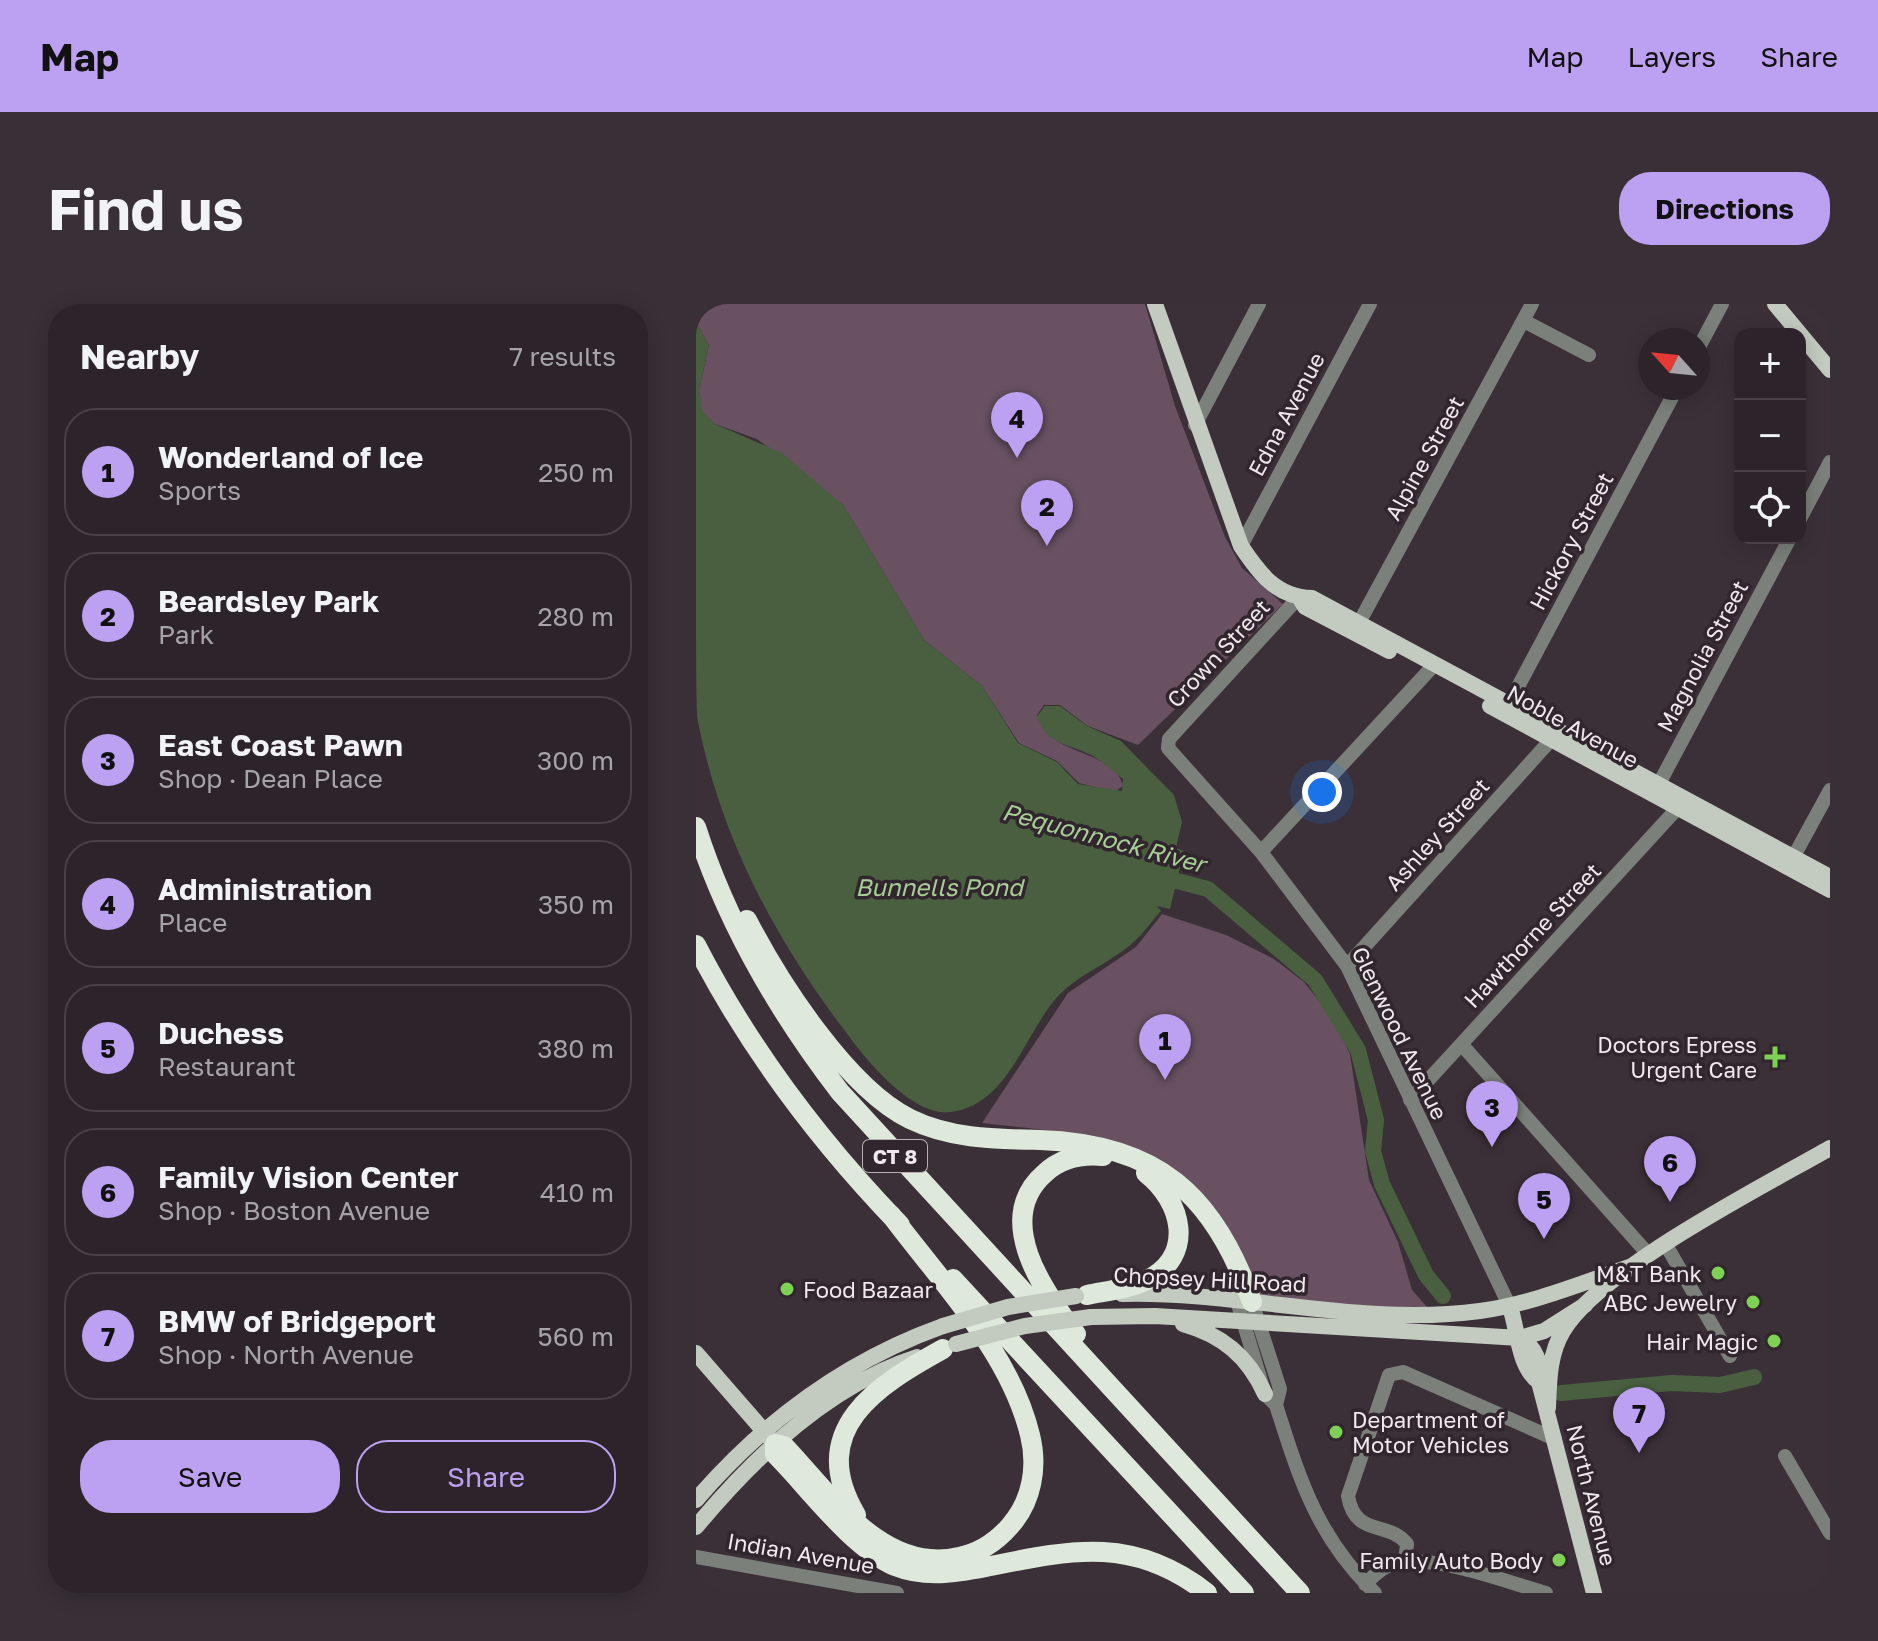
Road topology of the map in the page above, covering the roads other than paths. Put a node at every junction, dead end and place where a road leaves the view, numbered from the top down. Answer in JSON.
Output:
{"nodes":[{"id":1,"x":1155,"y":304,"type":"edge"},
{"id":2,"x":1259,"y":304,"type":"edge"},
{"id":3,"x":1370,"y":304,"type":"edge"},
{"id":4,"x":1532,"y":304,"type":"edge"},
{"id":5,"x":1722,"y":304,"type":"edge"},
{"id":6,"x":1775,"y":304,"type":"edge"},
{"id":7,"x":1524,"y":321,"type":"junction"},
{"id":8,"x":1709,"y":328,"type":"edge"},
{"id":9,"x":1589,"y":355,"type":"dead end"},
{"id":10,"x":1830,"y":370,"type":"edge"},
{"id":11,"x":1671,"y":400,"type":"edge"},
{"id":12,"x":1195,"y":425,"type":"junction"},
{"id":13,"x":1830,"y":462,"type":"edge"},
{"id":14,"x":1806,"y":508,"type":"edge"},
{"id":15,"x":1787,"y":544,"type":"edge"},
{"id":16,"x":1241,"y":546,"type":"junction"},
{"id":17,"x":1299,"y":597,"type":"junction"},
{"id":18,"x":1356,"y":628,"type":"junction"},
{"id":19,"x":1432,"y":668,"type":"junction"},
{"id":20,"x":1507,"y":709,"type":"junction"},
{"id":21,"x":1555,"y":736,"type":"junction"},
{"id":22,"x":1169,"y":739,"type":"joint"},
{"id":23,"x":1656,"y":790,"type":"junction"},
{"id":24,"x":1830,"y":790,"type":"edge"},
{"id":25,"x":1682,"y":804,"type":"junction"},
{"id":26,"x":696,"y":812,"type":"edge"},
{"id":27,"x":696,"y":827,"type":"edge"},
{"id":28,"x":1261,"y":852,"type":"junction"},
{"id":29,"x":1791,"y":862,"type":"junction"},
{"id":30,"x":1830,"y":877,"type":"edge"},
{"id":31,"x":1830,"y":890,"type":"edge"},
{"id":32,"x":696,"y":945,"type":"edge"},
{"id":33,"x":1347,"y":966,"type":"junction"},
{"id":34,"x":1462,"y":1045,"type":"junction"},
{"id":35,"x":1410,"y":1100,"type":"junction"},
{"id":36,"x":1830,"y":1148,"type":"edge"},
{"id":37,"x":1146,"y":1173,"type":"junction"},
{"id":38,"x":891,"y":1215,"type":"junction"},
{"id":39,"x":1666,"y":1245,"type":"junction"},
{"id":40,"x":1649,"y":1255,"type":"junction"},
{"id":41,"x":1632,"y":1266,"type":"junction"},
{"id":42,"x":1082,"y":1296,"type":"junction"},
{"id":43,"x":1244,"y":1302,"type":"junction"},
{"id":44,"x":1585,"y":1305,"type":"junction"},
{"id":45,"x":1510,"y":1307,"type":"junction"},
{"id":46,"x":1155,"y":1316,"type":"junction"},
{"id":47,"x":1251,"y":1323,"type":"junction"},
{"id":48,"x":1520,"y":1338,"type":"junction"},
{"id":49,"x":950,"y":1347,"type":"junction"},
{"id":50,"x":696,"y":1353,"type":"edge"},
{"id":51,"x":1730,"y":1356,"type":"dead end"},
{"id":52,"x":1270,"y":1399,"type":"junction"},
{"id":53,"x":1548,"y":1408,"type":"junction"},
{"id":54,"x":770,"y":1437,"type":"junction"},
{"id":55,"x":1555,"y":1439,"type":"junction"},
{"id":56,"x":1158,"y":1442,"type":"junction"},
{"id":57,"x":1785,"y":1456,"type":"dead end"},
{"id":58,"x":696,"y":1500,"type":"edge"},
{"id":59,"x":696,"y":1527,"type":"edge"},
{"id":60,"x":1830,"y":1533,"type":"edge"},
{"id":61,"x":884,"y":1544,"type":"junction"},
{"id":62,"x":696,"y":1557,"type":"edge"},
{"id":63,"x":1405,"y":1562,"type":"junction"},
{"id":64,"x":1370,"y":1588,"type":"edge"},
{"id":65,"x":897,"y":1593,"type":"edge"},
{"id":66,"x":1207,"y":1593,"type":"edge"},
{"id":67,"x":1244,"y":1593,"type":"edge"},
{"id":68,"x":1300,"y":1593,"type":"edge"},
{"id":69,"x":1546,"y":1593,"type":"edge"},
{"id":70,"x":1594,"y":1593,"type":"edge"}],
"edges":[{"from":1,"to":12,"type":"main road","name":"Noble Avenue"},
{"from":2,"to":12,"type":"street"},
{"from":3,"to":16,"type":"street","name":"Edna Avenue"},
{"from":4,"to":7,"type":"street","name":"Alpine Street"},
{"from":5,"to":8,"type":"street"},
{"from":6,"to":10,"type":"main road"},
{"from":7,"to":9,"type":"street"},
{"from":7,"to":18,"type":"street","name":"Alpine Street"},
{"from":11,"to":20,"type":"street","name":"Hickory Street"},
{"from":12,"to":16,"type":"main road","name":"Noble Avenue"},
{"from":13,"to":14,"type":"street"},
{"from":15,"to":23,"type":"street","name":"Magnolia Street"},
{"from":16,"to":17,"type":"main road","name":"Noble Avenue"},
{"from":17,"to":18,"type":"main road","name":"Noble Avenue"},
{"from":17,"to":22,"type":"street","name":"Crown Street"},
{"from":18,"to":19,"type":"main road","name":"Noble Avenue"},
{"from":19,"to":20,"type":"main road","name":"Noble Avenue"},
{"from":19,"to":28,"type":"street"},
{"from":20,"to":21,"type":"main road","name":"Noble Avenue"},
{"from":21,"to":23,"type":"main road","name":"Noble Avenue"},
{"from":21,"to":33,"type":"street","name":"Ashley Street"},
{"from":22,"to":28,"type":"street","name":"Glenwood Avenue"},
{"from":23,"to":25,"type":"main road","name":"Noble Avenue"},
{"from":24,"to":29,"type":"street"},
{"from":25,"to":29,"type":"main road","name":"Noble Avenue"},
{"from":25,"to":34,"type":"street","name":"Hawthorne Street"},
{"from":26,"to":43,"type":"highway"},
{"from":27,"to":56,"type":"highway","number":"CT 8"},
{"from":28,"to":33,"type":"street","name":"Glenwood Avenue"},
{"from":29,"to":30,"type":"main road","name":"Noble Avenue"},
{"from":29,"to":31,"type":"main road","name":"Noble Avenue"},
{"from":32,"to":38,"type":"highway","number":"CT 8"},
{"from":33,"to":35,"type":"street","name":"Glenwood Avenue"},
{"from":34,"to":35,"type":"street","name":"Hawthorne Street"},
{"from":34,"to":40,"type":"street"},
{"from":35,"to":45,"type":"street","name":"Glenwood Avenue"},
{"from":36,"to":39,"type":"main road"},
{"from":37,"to":42,"type":"highway"},
{"from":37,"to":43,"type":"highway"},
{"from":37,"to":56,"type":"highway"},
{"from":38,"to":61,"type":"highway"},
{"from":38,"to":67,"type":"highway","number":"CT 8"},
{"from":39,"to":40,"type":"main road"},
{"from":39,"to":51,"type":"street"},
{"from":40,"to":41,"type":"main road"},
{"from":41,"to":44,"type":"main road"},
{"from":41,"to":45,"type":"main road","name":"Chopsey Hill Road"},
{"from":42,"to":43,"type":"main road","name":"Chopsey Hill Road"},
{"from":42,"to":54,"type":"main road","name":"Chopsey Hill Road","bridge":true},
{"from":43,"to":45,"type":"main road","name":"Chopsey Hill Road"},
{"from":43,"to":47,"type":"street"},
{"from":44,"to":48,"type":"main road","name":"Chopsey Hill Road"},
{"from":44,"to":53,"type":"main road"},
{"from":45,"to":48,"type":"main road","name":"Glenwood Avenue"},
{"from":46,"to":47,"type":"main road","name":"Chopsey Hill Road"},
{"from":46,"to":49,"type":"main road","name":"Chopsey Hill Road","bridge":true},
{"from":46,"to":52,"type":"main road"},
{"from":47,"to":48,"type":"main road","name":"Chopsey Hill Road"},
{"from":47,"to":52,"type":"street"},
{"from":48,"to":53,"type":"main road","name":"Glenwood Avenue"},
{"from":49,"to":54,"type":"main road","name":"Chopsey Hill Road"},
{"from":49,"to":61,"type":"highway"},
{"from":50,"to":54,"type":"main road"},
{"from":52,"to":64,"type":"street"},
{"from":53,"to":55,"type":"main road","name":"North Avenue"},
{"from":54,"to":58,"type":"main road","name":"Chopsey Hill Road"},
{"from":54,"to":59,"type":"main road","name":"Chopsey Hill Road"},
{"from":54,"to":61,"type":"highway"},
{"from":54,"to":66,"type":"highway"},
{"from":55,"to":63,"type":"street"},
{"from":55,"to":70,"type":"main road","name":"North Avenue"},
{"from":56,"to":68,"type":"highway","number":"CT 8"},
{"from":57,"to":60,"type":"street"},
{"from":62,"to":65,"type":"street","name":"Indian Avenue"},
{"from":63,"to":64,"type":"street"},
{"from":63,"to":69,"type":"street"}]}
